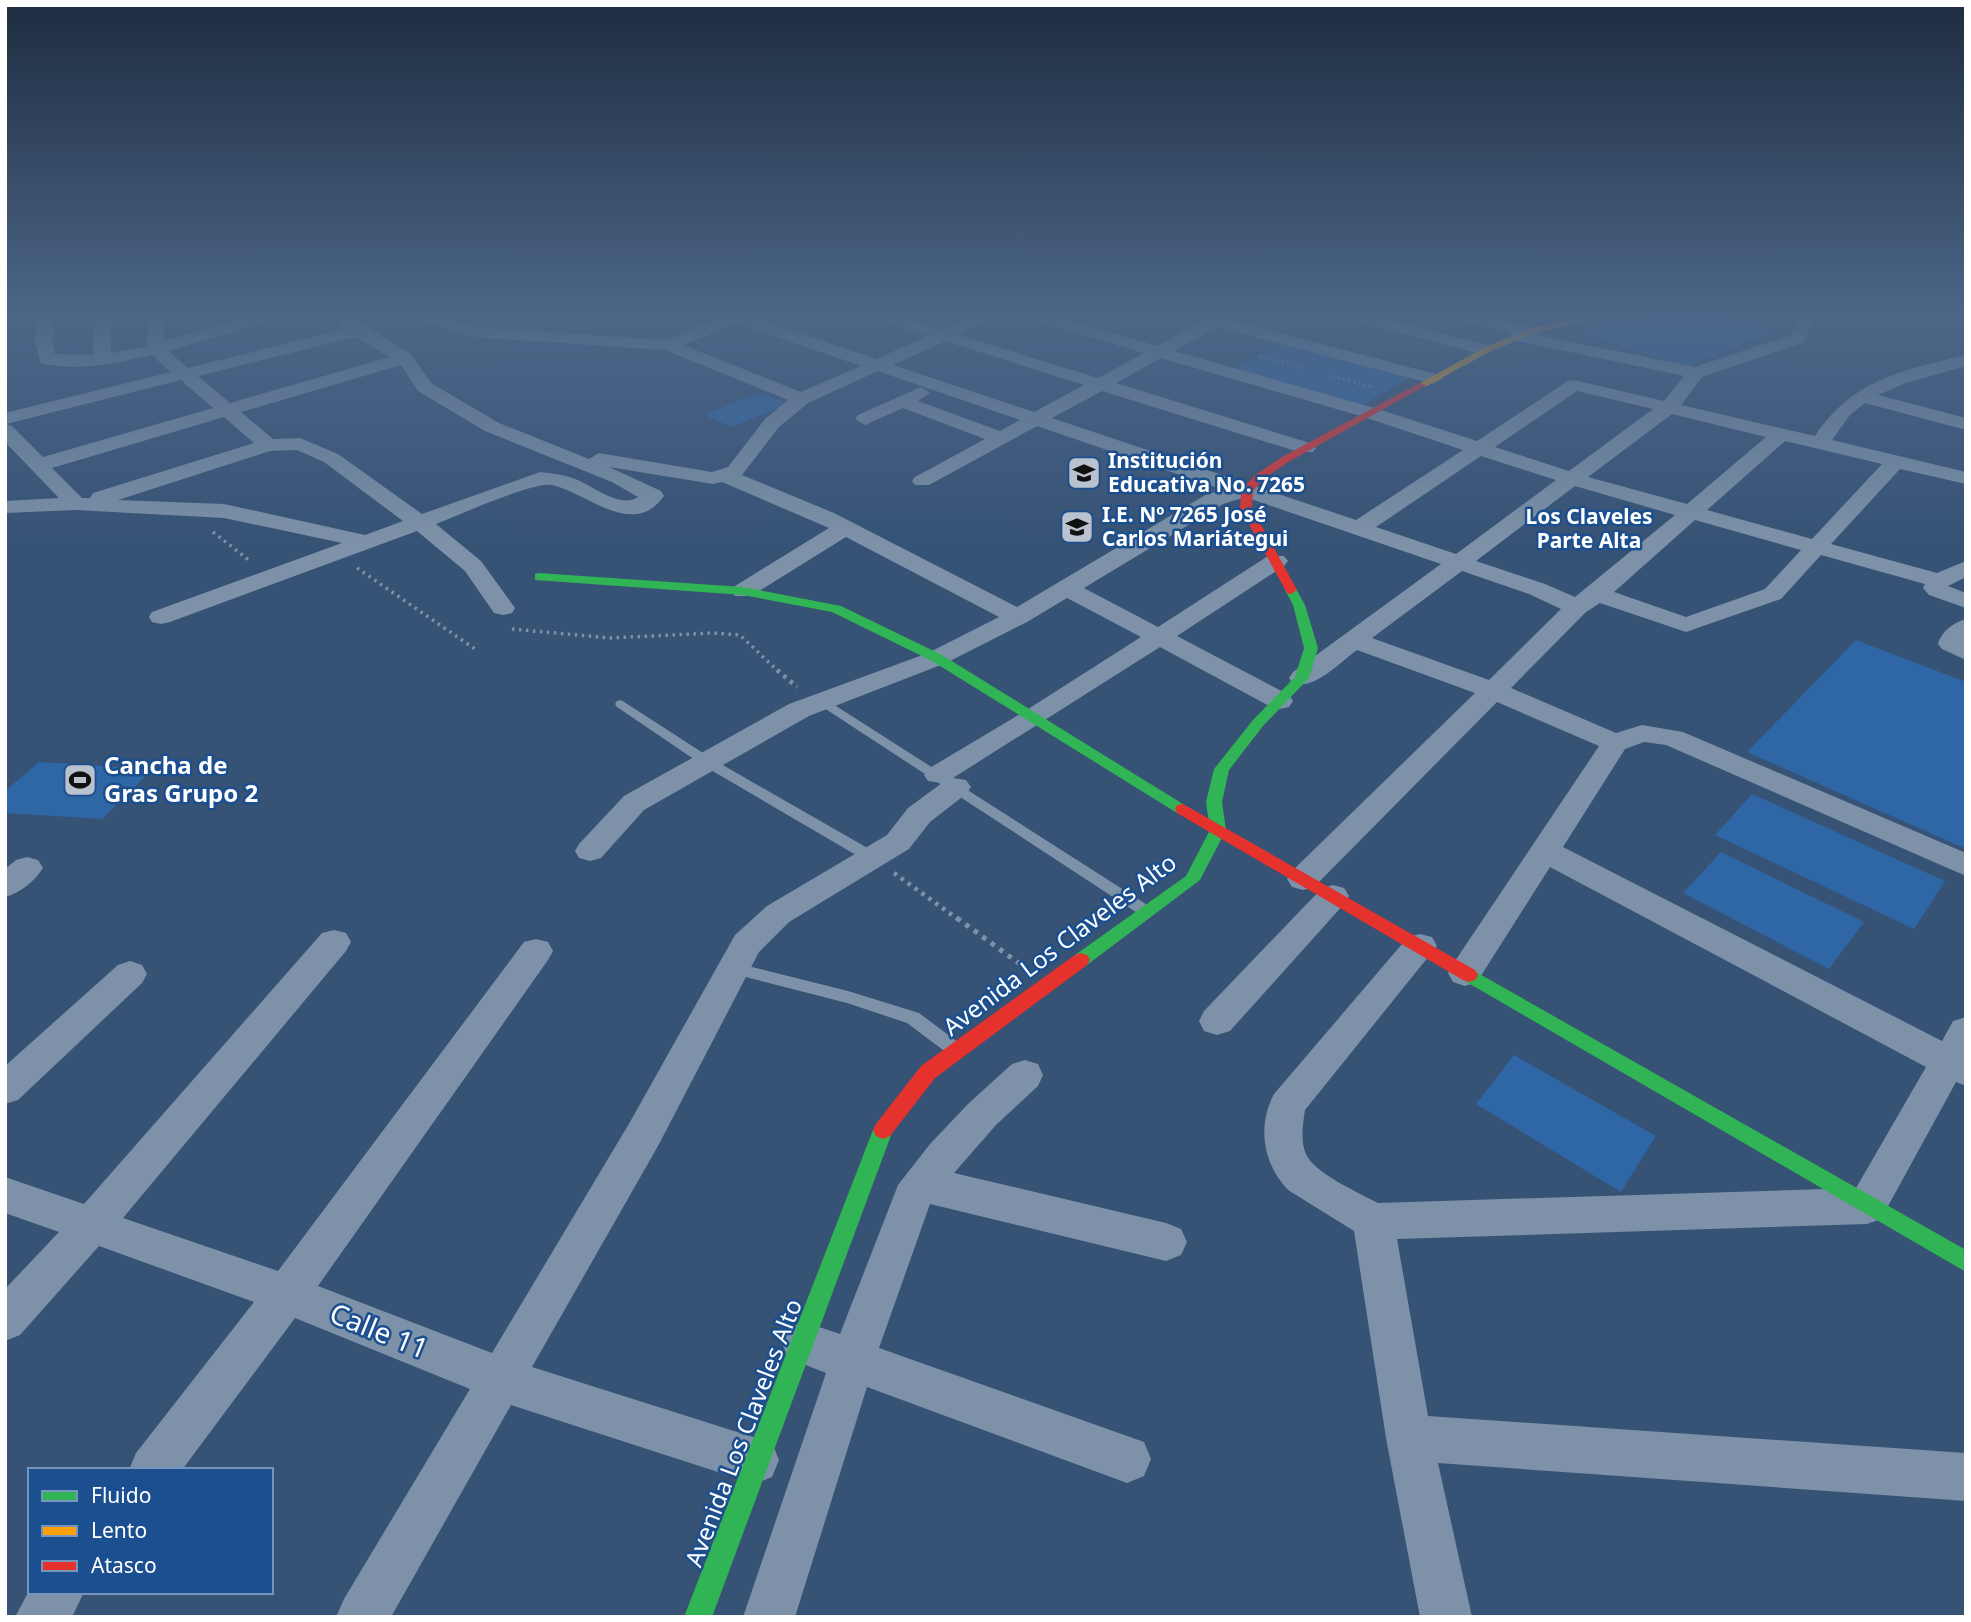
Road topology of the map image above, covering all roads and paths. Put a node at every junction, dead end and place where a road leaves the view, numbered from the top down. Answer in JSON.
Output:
{"nodes":[{"id":1,"x":117,"y":392,"type":"edge"},
{"id":2,"x":204,"y":392,"type":"edge"},
{"id":3,"x":292,"y":392,"type":"edge"},
{"id":4,"x":432,"y":392,"type":"edge"},
{"id":5,"x":783,"y":392,"type":"edge"},
{"id":6,"x":818,"y":392,"type":"edge"},
{"id":7,"x":925,"y":392,"type":"edge"},
{"id":8,"x":954,"y":392,"type":"edge"},
{"id":9,"x":1089,"y":392,"type":"edge"},
{"id":10,"x":1124,"y":392,"type":"edge"},
{"id":11,"x":1300,"y":392,"type":"edge"},
{"id":12,"x":1409,"y":392,"type":"edge"},
{"id":13,"x":1563,"y":392,"type":"edge"},
{"id":14,"x":1606,"y":392,"type":"edge"},
{"id":15,"x":1681,"y":392,"type":"edge"},
{"id":16,"x":1872,"y":392,"type":"edge"},
{"id":17,"x":1862,"y":396,"type":"junction"},
{"id":18,"x":801,"y":399,"type":"junction"},
{"id":19,"x":903,"y":402,"type":"junction"},
{"id":20,"x":1669,"y":407,"type":"junction"},
{"id":21,"x":227,"y":411,"type":"junction"},
{"id":22,"x":1371,"y":412,"type":"junction"},
{"id":23,"x":5,"y":419,"type":"edge"},
{"id":24,"x":865,"y":419,"type":"dead end"},
{"id":25,"x":1035,"y":419,"type":"junction"},
{"id":26,"x":1966,"y":425,"type":"edge"},
{"id":27,"x":5,"y":430,"type":"edge"},
{"id":28,"x":1780,"y":435,"type":"junction"},
{"id":29,"x":1002,"y":438,"type":"junction"},
{"id":30,"x":1819,"y":444,"type":"junction"},
{"id":31,"x":268,"y":445,"type":"junction"},
{"id":32,"x":1306,"y":448,"type":"junction"},
{"id":33,"x":1480,"y":449,"type":"junction"},
{"id":34,"x":560,"y":456,"type":"junction"},
{"id":35,"x":1895,"y":462,"type":"junction"},
{"id":36,"x":39,"y":465,"type":"junction"},
{"id":37,"x":726,"y":476,"type":"junction"},
{"id":38,"x":1966,"y":478,"type":"edge"},
{"id":39,"x":1573,"y":479,"type":"junction"},
{"id":40,"x":922,"y":481,"type":"dead end"},
{"id":41,"x":1247,"y":491,"type":"junction"},
{"id":42,"x":79,"y":504,"type":"junction"},
{"id":43,"x":5,"y":507,"type":"edge"},
{"id":44,"x":185,"y":509,"type":"junction"},
{"id":45,"x":1691,"y":511,"type":"junction"},
{"id":46,"x":421,"y":523,"type":"junction"},
{"id":47,"x":845,"y":528,"type":"junction"},
{"id":48,"x":1358,"y":529,"type":"junction"},
{"id":49,"x":369,"y":542,"type":"junction"},
{"id":50,"x":1820,"y":546,"type":"junction"},
{"id":51,"x":337,"y":554,"type":"junction"},
{"id":52,"x":1276,"y":561,"type":"junction"},
{"id":53,"x":1459,"y":563,"type":"junction"},
{"id":54,"x":1966,"y":568,"type":"edge"},
{"id":55,"x":539,"y":577,"type":"dead end"},
{"id":56,"x":270,"y":578,"type":"junction"},
{"id":57,"x":1940,"y":581,"type":"junction"},
{"id":58,"x":1066,"y":588,"type":"junction"},
{"id":59,"x":743,"y":590,"type":"junction"},
{"id":60,"x":1587,"y":601,"type":"junction"},
{"id":61,"x":1966,"y":601,"type":"edge"},
{"id":62,"x":161,"y":617,"type":"dead end"},
{"id":63,"x":1018,"y":617,"type":"junction"},
{"id":64,"x":501,"y":618,"type":"joint"},
{"id":65,"x":1966,"y":626,"type":"edge"},
{"id":66,"x":1158,"y":637,"type":"junction"},
{"id":67,"x":1353,"y":640,"type":"junction"},
{"id":68,"x":475,"y":649,"type":"dead end"},
{"id":69,"x":1966,"y":652,"type":"edge"},
{"id":70,"x":937,"y":658,"type":"junction"},
{"id":71,"x":1302,"y":678,"type":"junction"},
{"id":72,"x":1495,"y":691,"type":"junction"},
{"id":73,"x":822,"y":701,"type":"junction"},
{"id":74,"x":1280,"y":701,"type":"junction"},
{"id":75,"x":621,"y":704,"type":"dead end"},
{"id":76,"x":1035,"y":717,"type":"junction"},
{"id":77,"x":1615,"y":743,"type":"junction"},
{"id":78,"x":709,"y":762,"type":"junction"},
{"id":79,"x":947,"y":781,"type":"junction"},
{"id":80,"x":1219,"y":830,"type":"junction"},
{"id":81,"x":1544,"y":850,"type":"junction"},
{"id":82,"x":590,"y":851,"type":"dead end"},
{"id":83,"x":873,"y":858,"type":"junction"},
{"id":84,"x":1966,"y":865,"type":"edge"},
{"id":85,"x":1303,"y":879,"type":"junction"},
{"id":86,"x":1333,"y":896,"type":"junction"},
{"id":87,"x":1148,"y":912,"type":"junction"},
{"id":88,"x":334,"y":942,"type":"dead end"},
{"id":89,"x":1420,"y":946,"type":"junction"},
{"id":90,"x":536,"y":951,"type":"dead end"},
{"id":91,"x":732,"y":968,"type":"junction"},
{"id":92,"x":1465,"y":972,"type":"junction"},
{"id":93,"x":130,"y":974,"type":"dead end"},
{"id":94,"x":1048,"y":984,"type":"junction"},
{"id":95,"x":1217,"y":1021,"type":"dead end"},
{"id":96,"x":957,"y":1051,"type":"junction"},
{"id":97,"x":1960,"y":1054,"type":"edge"},
{"id":98,"x":1024,"y":1075,"type":"dead end"},
{"id":99,"x":5,"y":1089,"type":"edge"},
{"id":100,"x":920,"y":1186,"type":"junction"},
{"id":101,"x":5,"y":1195,"type":"edge"},
{"id":102,"x":1867,"y":1206,"type":"junction"},
{"id":103,"x":1373,"y":1220,"type":"junction"},
{"id":104,"x":91,"y":1226,"type":"junction"},
{"id":105,"x":1166,"y":1242,"type":"dead end"},
{"id":106,"x":1966,"y":1262,"type":"edge"},
{"id":107,"x":822,"y":1292,"type":"junction"},
{"id":108,"x":287,"y":1294,"type":"junction"},
{"id":109,"x":873,"y":1304,"type":"junction"},
{"id":110,"x":5,"y":1320,"type":"edge"},
{"id":111,"x":804,"y":1343,"type":"junction"},
{"id":112,"x":853,"y":1360,"type":"junction"},
{"id":113,"x":500,"y":1378,"type":"junction"},
{"id":114,"x":1409,"y":1438,"type":"junction"},
{"id":115,"x":1127,"y":1459,"type":"dead end"},
{"id":116,"x":755,"y":1460,"type":"junction"},
{"id":117,"x":155,"y":1468,"type":"edge"},
{"id":118,"x":1966,"y":1477,"type":"edge"},
{"id":119,"x":58,"y":1594,"type":"edge"},
{"id":120,"x":41,"y":1617,"type":"edge"},
{"id":121,"x":362,"y":1617,"type":"edge"},
{"id":122,"x":698,"y":1617,"type":"edge"},
{"id":123,"x":769,"y":1617,"type":"edge"},
{"id":124,"x":1446,"y":1617,"type":"edge"}],
"edges":[{"from":1,"to":23,"type":"street"},
{"from":2,"to":21,"type":"street"},
{"from":3,"to":21,"type":"street"},
{"from":4,"to":34,"type":"street"},
{"from":5,"to":18,"type":"street"},
{"from":6,"to":18,"type":"street"},
{"from":7,"to":19,"type":"street"},
{"from":8,"to":25,"type":"street"},
{"from":9,"to":25,"type":"street"},
{"from":10,"to":32,"type":"street"},
{"from":11,"to":22,"type":"street"},
{"from":12,"to":22,"type":"street"},
{"from":13,"to":33,"type":"street"},
{"from":14,"to":20,"type":"street"},
{"from":15,"to":20,"type":"street"},
{"from":16,"to":17,"type":"street"},
{"from":17,"to":26,"type":"street"},
{"from":17,"to":30,"type":"street"},
{"from":18,"to":37,"type":"street"},
{"from":19,"to":24,"type":"street"},
{"from":19,"to":29,"type":"street"},
{"from":20,"to":28,"type":"street"},
{"from":20,"to":39,"type":"street"},
{"from":21,"to":31,"type":"street"},
{"from":21,"to":36,"type":"street"},
{"from":22,"to":32,"type":"street"},
{"from":22,"to":33,"type":"street"},
{"from":25,"to":29,"type":"street"},
{"from":25,"to":41,"type":"street"},
{"from":27,"to":36,"type":"street"},
{"from":28,"to":30,"type":"street"},
{"from":28,"to":45,"type":"street"},
{"from":29,"to":40,"type":"street"},
{"from":30,"to":35,"type":"street"},
{"from":31,"to":42,"type":"street"},
{"from":31,"to":46,"type":"street"},
{"from":32,"to":41,"type":"street"},
{"from":33,"to":39,"type":"street"},
{"from":33,"to":48,"type":"street"},
{"from":34,"to":37,"type":"street"},
{"from":34,"to":46,"type":"street"},
{"from":35,"to":38,"type":"street"},
{"from":35,"to":50,"type":"street"},
{"from":36,"to":42,"type":"street"},
{"from":37,"to":47,"type":"street"},
{"from":39,"to":45,"type":"street"},
{"from":39,"to":53,"type":"street"},
{"from":41,"to":48,"type":"street"},
{"from":41,"to":52,"type":"street"},
{"from":41,"to":58,"type":"street"},
{"from":42,"to":43,"type":"street"},
{"from":42,"to":44,"type":"street"},
{"from":44,"to":49,"type":"street"},
{"from":44,"to":56,"type":"path"},
{"from":45,"to":50,"type":"street"},
{"from":45,"to":60,"type":"street"},
{"from":46,"to":49,"type":"street"},
{"from":46,"to":64,"type":"street"},
{"from":47,"to":59,"type":"street"},
{"from":47,"to":63,"type":"street"},
{"from":48,"to":53,"type":"street"},
{"from":49,"to":51,"type":"street"},
{"from":50,"to":57,"type":"street"},
{"from":50,"to":60,"type":"street"},
{"from":51,"to":56,"type":"street"},
{"from":51,"to":68,"type":"path"},
{"from":52,"to":66,"type":"street"},
{"from":52,"to":71,"type":"street"},
{"from":53,"to":60,"type":"street"},
{"from":53,"to":67,"type":"street"},
{"from":54,"to":57,"type":"street"},
{"from":55,"to":59,"type":"street"},
{"from":56,"to":62,"type":"street"},
{"from":57,"to":61,"type":"street"},
{"from":58,"to":63,"type":"street"},
{"from":58,"to":66,"type":"street"},
{"from":59,"to":70,"type":"street"},
{"from":60,"to":72,"type":"street"},
{"from":63,"to":70,"type":"street"},
{"from":64,"to":73,"type":"path"},
{"from":65,"to":69,"type":"street"},
{"from":66,"to":74,"type":"street"},
{"from":66,"to":76,"type":"street"},
{"from":67,"to":71,"type":"street"},
{"from":67,"to":72,"type":"street"},
{"from":70,"to":73,"type":"street"},
{"from":70,"to":76,"type":"street"},
{"from":71,"to":74,"type":"street"},
{"from":72,"to":77,"type":"street"},
{"from":72,"to":85,"type":"street"},
{"from":73,"to":78,"type":"street"},
{"from":73,"to":79,"type":"lane"},
{"from":74,"to":80,"type":"street"},
{"from":75,"to":78,"type":"lane"},
{"from":76,"to":79,"type":"street"},
{"from":76,"to":80,"type":"street"},
{"from":77,"to":81,"type":"street"},
{"from":77,"to":84,"type":"street"},
{"from":78,"to":82,"type":"street"},
{"from":78,"to":83,"type":"lane"},
{"from":79,"to":83,"type":"street"},
{"from":79,"to":87,"type":"lane"},
{"from":80,"to":85,"type":"street"},
{"from":80,"to":87,"type":"street","name":"Avenida Los Claveles Alto"},
{"from":81,"to":92,"type":"street"},
{"from":81,"to":97,"type":"street"},
{"from":83,"to":91,"type":"street"},
{"from":83,"to":94,"type":"path"},
{"from":85,"to":86,"type":"street"},
{"from":86,"to":89,"type":"street"},
{"from":86,"to":95,"type":"street"},
{"from":87,"to":94,"type":"street","name":"Avenida Los Claveles Alto"},
{"from":88,"to":104,"type":"street"},
{"from":89,"to":92,"type":"street"},
{"from":89,"to":103,"type":"street"},
{"from":90,"to":108,"type":"street"},
{"from":91,"to":96,"type":"lane"},
{"from":91,"to":113,"type":"street"},
{"from":92,"to":102,"type":"street"},
{"from":93,"to":99,"type":"street"},
{"from":94,"to":96,"type":"street","name":"Avenida Los Claveles Alto"},
{"from":96,"to":107,"type":"street","name":"Avenida Los Claveles Alto"},
{"from":97,"to":102,"type":"street"},
{"from":98,"to":100,"type":"street"},
{"from":100,"to":105,"type":"street"},
{"from":100,"to":109,"type":"street"},
{"from":101,"to":104,"type":"street","name":"Calle 11"},
{"from":102,"to":103,"type":"street"},
{"from":102,"to":106,"type":"street"},
{"from":103,"to":114,"type":"street"},
{"from":104,"to":108,"type":"street","name":"Calle 11"},
{"from":104,"to":110,"type":"street"},
{"from":107,"to":109,"type":"street"},
{"from":107,"to":111,"type":"street","name":"Avenida Los Claveles Alto"},
{"from":108,"to":113,"type":"street","name":"Calle 11"},
{"from":108,"to":117,"type":"street"},
{"from":109,"to":112,"type":"street"},
{"from":111,"to":112,"type":"street"},
{"from":111,"to":116,"type":"street","name":"Avenida Los Claveles Alto"},
{"from":112,"to":115,"type":"street"},
{"from":112,"to":123,"type":"street"},
{"from":113,"to":116,"type":"street","name":"Calle 11"},
{"from":113,"to":121,"type":"street"},
{"from":114,"to":118,"type":"street"},
{"from":114,"to":124,"type":"street"},
{"from":116,"to":122,"type":"street","name":"Avenida Los Claveles Alto"},
{"from":119,"to":120,"type":"street"}]}
